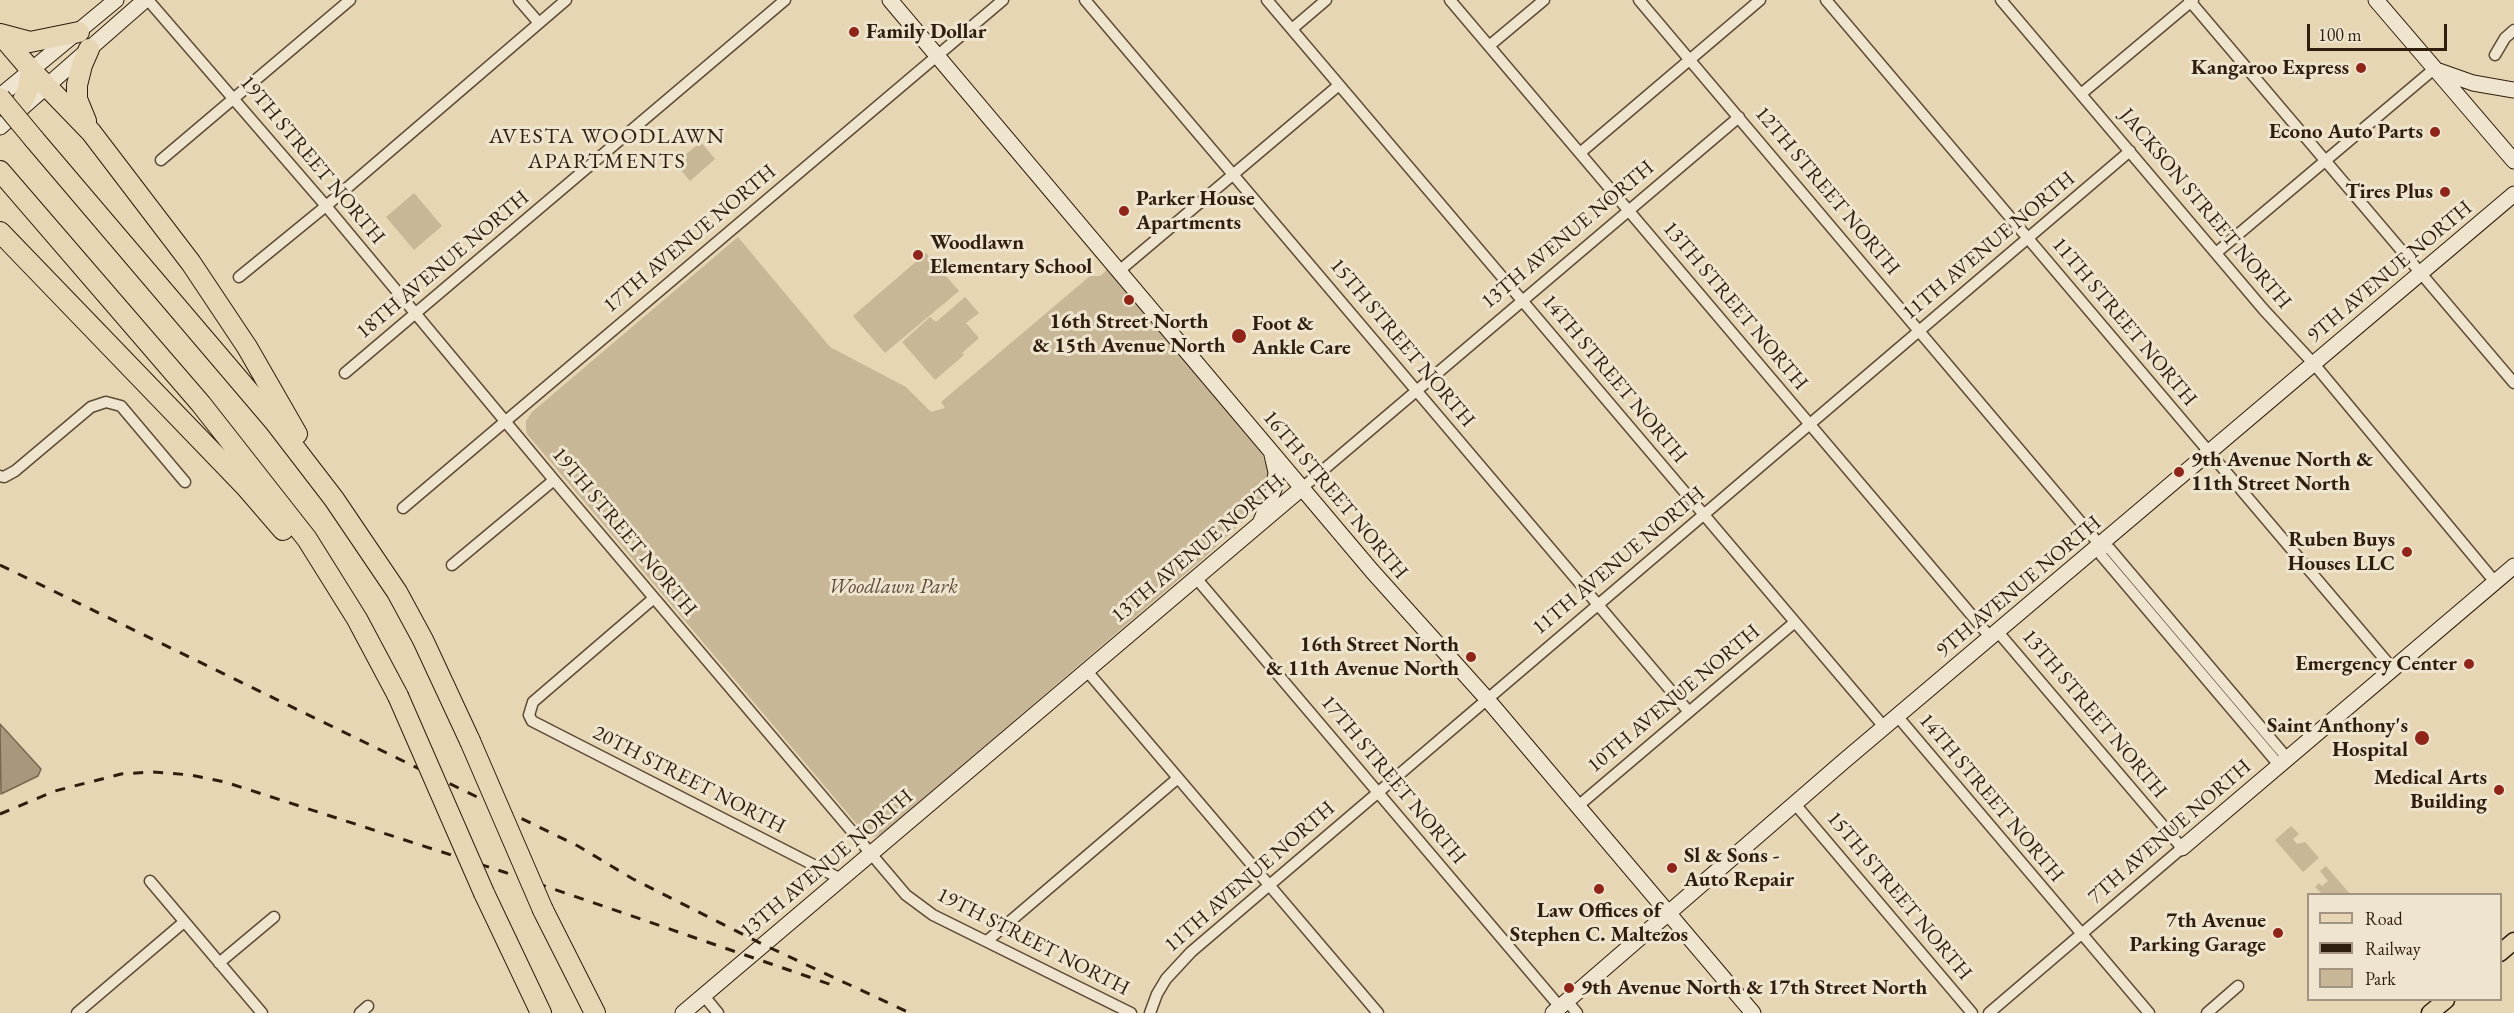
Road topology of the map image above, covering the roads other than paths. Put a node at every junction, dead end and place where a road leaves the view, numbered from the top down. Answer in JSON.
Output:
{"nodes":[{"id":1,"x":116,"y":0,"type":"edge"},
{"id":2,"x":147,"y":0,"type":"edge"},
{"id":3,"x":350,"y":0,"type":"edge"},
{"id":4,"x":519,"y":0,"type":"edge"},
{"id":5,"x":566,"y":0,"type":"edge"},
{"id":6,"x":784,"y":0,"type":"edge"},
{"id":7,"x":890,"y":0,"type":"edge"},
{"id":8,"x":1003,"y":0,"type":"edge"},
{"id":9,"x":1085,"y":0,"type":"edge"},
{"id":10,"x":1267,"y":0,"type":"edge"},
{"id":11,"x":1326,"y":0,"type":"edge"},
{"id":12,"x":1450,"y":0,"type":"edge"},
{"id":13,"x":1544,"y":0,"type":"edge"},
{"id":14,"x":1639,"y":0,"type":"edge"},
{"id":15,"x":1760,"y":0,"type":"edge"},
{"id":16,"x":1826,"y":0,"type":"edge"},
{"id":17,"x":2001,"y":0,"type":"edge"},
{"id":18,"x":2376,"y":0,"type":"edge"},
{"id":19,"x":2191,"y":1,"type":"edge"},
{"id":20,"x":539,"y":23,"type":"junction"},
{"id":21,"x":1292,"y":29,"type":"junction"},
{"id":22,"x":2514,"y":30,"type":"edge"},
{"id":23,"x":79,"y":32,"type":"junction"},
{"id":24,"x":0,"y":34,"type":"edge"},
{"id":25,"x":1489,"y":46,"type":"junction"},
{"id":26,"x":89,"y":49,"type":"junction"},
{"id":27,"x":2495,"y":55,"type":"dead end"},
{"id":28,"x":937,"y":56,"type":"junction"},
{"id":29,"x":1690,"y":60,"type":"junction"},
{"id":30,"x":2434,"y":69,"type":"junction"},
{"id":31,"x":31,"y":70,"type":"junction"},
{"id":32,"x":1339,"y":85,"type":"junction"},
{"id":33,"x":47,"y":87,"type":"junction"},
{"id":34,"x":2514,"y":90,"type":"edge"},
{"id":35,"x":2081,"y":94,"type":"junction"},
{"id":36,"x":0,"y":97,"type":"edge"},
{"id":37,"x":235,"y":99,"type":"junction"},
{"id":38,"x":16,"y":114,"type":"junction"},
{"id":39,"x":1739,"y":117,"type":"junction"},
{"id":40,"x":0,"y":127,"type":"edge"},
{"id":41,"x":91,"y":132,"type":"junction"},
{"id":42,"x":2130,"y":151,"type":"junction"},
{"id":43,"x":1580,"y":153,"type":"junction"},
{"id":44,"x":161,"y":160,"type":"dead end"},
{"id":45,"x":2325,"y":160,"type":"junction"},
{"id":46,"x":2514,"y":161,"type":"edge"},
{"id":47,"x":1,"y":173,"type":"edge"},
{"id":48,"x":1233,"y":174,"type":"junction"},
{"id":49,"x":2514,"y":194,"type":"edge"},
{"id":50,"x":326,"y":206,"type":"junction"},
{"id":51,"x":1629,"y":211,"type":"junction"},
{"id":52,"x":0,"y":232,"type":"edge"},
{"id":53,"x":2028,"y":238,"type":"junction"},
{"id":54,"x":2216,"y":253,"type":"junction"},
{"id":55,"x":1119,"y":271,"type":"junction"},
{"id":56,"x":2421,"y":273,"type":"junction"},
{"id":57,"x":240,"y":277,"type":"dead end"},
{"id":58,"x":1522,"y":301,"type":"junction"},
{"id":59,"x":416,"y":315,"type":"junction"},
{"id":60,"x":1920,"y":330,"type":"junction"},
{"id":61,"x":2314,"y":364,"type":"junction"},
{"id":62,"x":345,"y":373,"type":"dead end"},
{"id":63,"x":2514,"y":383,"type":"edge"},
{"id":64,"x":1417,"y":391,"type":"junction"},
{"id":65,"x":506,"y":422,"type":"junction"},
{"id":66,"x":1810,"y":424,"type":"junction"},
{"id":67,"x":1271,"y":452,"type":"junction"},
{"id":68,"x":2210,"y":452,"type":"junction"},
{"id":69,"x":2,"y":477,"type":"edge"},
{"id":70,"x":554,"y":480,"type":"junction"},
{"id":71,"x":185,"y":482,"type":"dead end"},
{"id":72,"x":1302,"y":488,"type":"junction"},
{"id":73,"x":334,"y":499,"type":"junction"},
{"id":74,"x":404,"y":508,"type":"dead end"},
{"id":75,"x":1704,"y":515,"type":"junction"},
{"id":76,"x":1259,"y":525,"type":"junction"},
{"id":77,"x":2100,"y":545,"type":"junction"},
{"id":78,"x":452,"y":565,"type":"dead end"},
{"id":79,"x":2514,"y":566,"type":"edge"},
{"id":80,"x":1196,"y":578,"type":"junction"},
{"id":81,"x":2495,"y":582,"type":"junction"},
{"id":82,"x":654,"y":598,"type":"junction"},
{"id":83,"x":1598,"y":605,"type":"junction"},
{"id":84,"x":1795,"y":622,"type":"junction"},
{"id":85,"x":1995,"y":635,"type":"junction"},
{"id":86,"x":378,"y":657,"type":"junction"},
{"id":87,"x":2393,"y":669,"type":"junction"},
{"id":88,"x":1087,"y":671,"type":"junction"},
{"id":89,"x":1487,"y":699,"type":"junction"},
{"id":90,"x":1689,"y":712,"type":"junction"},
{"id":91,"x":1898,"y":717,"type":"junction"},
{"id":92,"x":1885,"y":728,"type":"junction"},
{"id":93,"x":2283,"y":762,"type":"junction"},
{"id":94,"x":1178,"y":778,"type":"junction"},
{"id":95,"x":1378,"y":793,"type":"junction"},
{"id":96,"x":1795,"y":804,"type":"junction"},
{"id":97,"x":1578,"y":806,"type":"junction"},
{"id":98,"x":2182,"y":848,"type":"junction"},
{"id":99,"x":871,"y":854,"type":"junction"},
{"id":100,"x":841,"y":879,"type":"junction"},
{"id":101,"x":150,"y":881,"type":"dead end"},
{"id":102,"x":1269,"y":885,"type":"junction"},
{"id":103,"x":1668,"y":912,"type":"junction"},
{"id":104,"x":274,"y":916,"type":"dead end"},
{"id":105,"x":184,"y":922,"type":"junction"},
{"id":106,"x":2082,"y":934,"type":"junction"},
{"id":107,"x":987,"y":940,"type":"junction"},
{"id":108,"x":2514,"y":941,"type":"edge"},
{"id":109,"x":2502,"y":951,"type":"edge"},
{"id":110,"x":219,"y":963,"type":"junction"},
{"id":111,"x":2238,"y":986,"type":"dead end"},
{"id":112,"x":704,"y":996,"type":"junction"},
{"id":113,"x":2444,"y":1001,"type":"edge"},
{"id":114,"x":1564,"y":1009,"type":"edge"},
{"id":115,"x":257,"y":1011,"type":"edge"},
{"id":116,"x":77,"y":1013,"type":"edge"},
{"id":117,"x":541,"y":1013,"type":"edge"},
{"id":118,"x":595,"y":1013,"type":"edge"},
{"id":119,"x":684,"y":1013,"type":"edge"},
{"id":120,"x":718,"y":1013,"type":"edge"},
{"id":121,"x":1131,"y":1013,"type":"edge"},
{"id":122,"x":1150,"y":1013,"type":"edge"},
{"id":123,"x":1378,"y":1013,"type":"edge"},
{"id":124,"x":1754,"y":1013,"type":"edge"},
{"id":125,"x":1972,"y":1013,"type":"edge"},
{"id":126,"x":1989,"y":1013,"type":"edge"},
{"id":127,"x":2149,"y":1013,"type":"edge"},
{"id":128,"x":2207,"y":1013,"type":"edge"},
{"id":129,"x":2430,"y":1013,"type":"edge"}],
"edges":[{"from":1,"to":23,"type":"street"},
{"from":2,"to":26,"type":"street"},
{"from":2,"to":37,"type":"street","name":"19TH STREET NORTH"},
{"from":3,"to":37,"type":"street"},
{"from":4,"to":20,"type":"street"},
{"from":5,"to":20,"type":"street"},
{"from":6,"to":59,"type":"street","name":"18TH AVENUE NORTH"},
{"from":7,"to":28,"type":"street","name":"16TH STREET NORTH"},
{"from":8,"to":28,"type":"street","name":"17TH AVENUE NORTH"},
{"from":9,"to":48,"type":"street","name":"15TH STREET NORTH"},
{"from":10,"to":21,"type":"street","name":"14TH STREET NORTH"},
{"from":11,"to":21,"type":"street"},
{"from":12,"to":25,"type":"street","name":"13TH STREET NORTH"},
{"from":13,"to":25,"type":"street"},
{"from":14,"to":29,"type":"street","name":"12TH STREET NORTH"},
{"from":15,"to":29,"type":"street"},
{"from":16,"to":53,"type":"street","name":"11TH STREET NORTH"},
{"from":17,"to":35,"type":"street","name":"JACKSON STREET NORTH"},
{"from":18,"to":30,"type":"street"},
{"from":19,"to":35,"type":"street"},
{"from":19,"to":45,"type":"street"},
{"from":20,"to":50,"type":"street"},
{"from":21,"to":32,"type":"street","name":"14TH STREET NORTH"},
{"from":22,"to":27,"type":"street"},
{"from":23,"to":24,"type":"highway"},
{"from":23,"to":31,"type":"street"},
{"from":24,"to":31,"type":"highway"},
{"from":25,"to":43,"type":"street","name":"13TH STREET NORTH"},
{"from":26,"to":33,"type":"street"},
{"from":26,"to":41,"type":"highway"},
{"from":28,"to":55,"type":"street","name":"16TH STREET NORTH"},
{"from":28,"to":65,"type":"street","name":"17TH AVENUE NORTH"},
{"from":29,"to":39,"type":"street","name":"12TH STREET NORTH"},
{"from":29,"to":43,"type":"street"},
{"from":30,"to":34,"type":"street"},
{"from":30,"to":45,"type":"street"},
{"from":30,"to":46,"type":"street"},
{"from":31,"to":33,"type":"highway"},
{"from":31,"to":36,"type":"street"},
{"from":31,"to":38,"type":"highway"},
{"from":32,"to":48,"type":"street"},
{"from":32,"to":58,"type":"street","name":"14TH STREET NORTH"},
{"from":33,"to":38,"type":"street"},
{"from":33,"to":41,"type":"highway"},
{"from":35,"to":42,"type":"street","name":"JACKSON STREET NORTH"},
{"from":36,"to":73,"type":"highway","bridge":true},
{"from":37,"to":44,"type":"street"},
{"from":37,"to":50,"type":"street","name":"19TH STREET NORTH"},
{"from":38,"to":40,"type":"street"},
{"from":39,"to":51,"type":"street","name":"13TH AVENUE NORTH"},
{"from":39,"to":60,"type":"street","name":"12TH STREET NORTH"},
{"from":41,"to":73,"type":"highway"},
{"from":42,"to":53,"type":"street","name":"11TH AVENUE NORTH"},
{"from":42,"to":54,"type":"street","name":"JACKSON STREET NORTH"},
{"from":43,"to":51,"type":"street","name":"13TH STREET NORTH"},
{"from":45,"to":54,"type":"street"},
{"from":45,"to":56,"type":"street"},
{"from":47,"to":86,"type":"highway"},
{"from":48,"to":55,"type":"street"},
{"from":48,"to":64,"type":"street","name":"15TH STREET NORTH"},
{"from":49,"to":56,"type":"street","name":"9TH AVENUE NORTH"},
{"from":50,"to":57,"type":"street"},
{"from":50,"to":59,"type":"street","name":"19TH STREET NORTH"},
{"from":51,"to":58,"type":"street","name":"13TH AVENUE NORTH"},
{"from":51,"to":66,"type":"street","name":"13TH STREET NORTH"},
{"from":52,"to":86,"type":"highway"},
{"from":53,"to":60,"type":"street","name":"11TH AVENUE NORTH"},
{"from":53,"to":68,"type":"street","name":"11TH STREET NORTH"},
{"from":54,"to":61,"type":"street","name":"JACKSON STREET NORTH"},
{"from":55,"to":67,"type":"street","name":"16TH STREET NORTH"},
{"from":56,"to":61,"type":"street","name":"9TH AVENUE NORTH"},
{"from":56,"to":63,"type":"street"},
{"from":58,"to":64,"type":"street","name":"13TH AVENUE NORTH"},
{"from":58,"to":75,"type":"street","name":"14TH STREET NORTH"},
{"from":59,"to":62,"type":"street","name":"18TH AVENUE NORTH"},
{"from":59,"to":65,"type":"street","name":"19TH STREET NORTH"},
{"from":60,"to":66,"type":"street","name":"11TH AVENUE NORTH"},
{"from":60,"to":77,"type":"street","name":"12TH STREET NORTH"},
{"from":61,"to":68,"type":"street","name":"9TH AVENUE NORTH"},
{"from":61,"to":81,"type":"street","name":"JACKSON STREET NORTH"},
{"from":64,"to":72,"type":"street","name":"13TH AVENUE NORTH"},
{"from":64,"to":83,"type":"street","name":"15TH STREET NORTH"},
{"from":65,"to":70,"type":"street","name":"19TH STREET NORTH"},
{"from":65,"to":74,"type":"street","name":"17TH AVENUE NORTH"},
{"from":66,"to":75,"type":"street","name":"11TH AVENUE NORTH"},
{"from":66,"to":85,"type":"street","name":"13TH STREET NORTH"},
{"from":67,"to":72,"type":"street","name":"16TH STREET NORTH"},
{"from":67,"to":76,"type":"street"},
{"from":68,"to":77,"type":"street","name":"9TH AVENUE NORTH"},
{"from":68,"to":87,"type":"street","name":"11TH STREET NORTH"},
{"from":69,"to":71,"type":"street"},
{"from":70,"to":78,"type":"street"},
{"from":70,"to":82,"type":"street","name":"19TH STREET NORTH"},
{"from":72,"to":76,"type":"street","name":"13TH AVENUE NORTH"},
{"from":72,"to":89,"type":"street","name":"16TH STREET NORTH"},
{"from":73,"to":118,"type":"highway","bridge":true},
{"from":75,"to":83,"type":"street","name":"11TH AVENUE NORTH"},
{"from":75,"to":84,"type":"street","name":"14TH STREET NORTH"},
{"from":76,"to":80,"type":"street","name":"13TH AVENUE NORTH"},
{"from":77,"to":85,"type":"street","name":"9TH AVENUE NORTH"},
{"from":77,"to":93,"type":"street","name":"12TH STREET NORTH"},
{"from":79,"to":81,"type":"street","name":"7TH AVENUE NORTH"},
{"from":80,"to":88,"type":"street","name":"13TH AVENUE NORTH"},
{"from":80,"to":95,"type":"street","name":"17TH STREET NORTH"},
{"from":81,"to":87,"type":"street","name":"7TH AVENUE NORTH"},
{"from":82,"to":99,"type":"street","name":"19TH STREET NORTH"},
{"from":82,"to":100,"type":"street","name":"20TH STREET NORTH"},
{"from":83,"to":89,"type":"street","name":"11TH AVENUE NORTH"},
{"from":83,"to":90,"type":"street","name":"15TH STREET NORTH"},
{"from":84,"to":90,"type":"street","name":"10TH AVENUE NORTH"},
{"from":84,"to":92,"type":"street","name":"14TH STREET NORTH"},
{"from":85,"to":91,"type":"street","name":"9TH AVENUE NORTH"},
{"from":85,"to":98,"type":"street","name":"13TH STREET NORTH"},
{"from":86,"to":117,"type":"highway","bridge":true},
{"from":87,"to":93,"type":"street","name":"7TH AVENUE NORTH"},
{"from":88,"to":94,"type":"street"},
{"from":88,"to":99,"type":"street","name":"13TH AVENUE NORTH"},
{"from":89,"to":95,"type":"street","name":"11TH AVENUE NORTH"},
{"from":89,"to":97,"type":"street","name":"16TH STREET NORTH"},
{"from":90,"to":97,"type":"street","name":"10TH AVENUE NORTH"},
{"from":91,"to":92,"type":"street","name":"9TH AVENUE NORTH"},
{"from":91,"to":106,"type":"street","name":"14TH STREET NORTH"},
{"from":92,"to":96,"type":"street","name":"9TH AVENUE NORTH"},
{"from":93,"to":98,"type":"street","name":"7TH AVENUE NORTH"},
{"from":94,"to":102,"type":"street"},
{"from":94,"to":107,"type":"street"},
{"from":95,"to":102,"type":"street","name":"11TH AVENUE NORTH"},
{"from":95,"to":114,"type":"street","name":"17TH STREET NORTH"},
{"from":96,"to":103,"type":"street","name":"9TH AVENUE NORTH"},
{"from":96,"to":125,"type":"street","name":"15TH STREET NORTH"},
{"from":97,"to":103,"type":"street","name":"16TH STREET NORTH"},
{"from":98,"to":106,"type":"street","name":"7TH AVENUE NORTH"},
{"from":99,"to":100,"type":"street","name":"13TH AVENUE NORTH"},
{"from":99,"to":107,"type":"street","name":"19TH STREET NORTH"},
{"from":100,"to":112,"type":"street","name":"13TH AVENUE NORTH"},
{"from":101,"to":105,"type":"street"},
{"from":102,"to":122,"type":"street","name":"11TH AVENUE NORTH"},
{"from":102,"to":123,"type":"street"},
{"from":103,"to":114,"type":"street","name":"9TH AVENUE NORTH"},
{"from":103,"to":124,"type":"street","name":"16TH STREET NORTH"},
{"from":104,"to":110,"type":"street"},
{"from":105,"to":110,"type":"street"},
{"from":105,"to":116,"type":"street"},
{"from":106,"to":126,"type":"street","name":"7TH AVENUE NORTH"},
{"from":106,"to":127,"type":"street","name":"14TH STREET NORTH"},
{"from":107,"to":121,"type":"street","name":"19TH STREET NORTH"},
{"from":108,"to":109,"type":"main road"},
{"from":110,"to":115,"type":"street"},
{"from":111,"to":128,"type":"street"},
{"from":112,"to":119,"type":"street","name":"13TH AVENUE NORTH"},
{"from":112,"to":120,"type":"street"},
{"from":113,"to":129,"type":"main road"}]}
